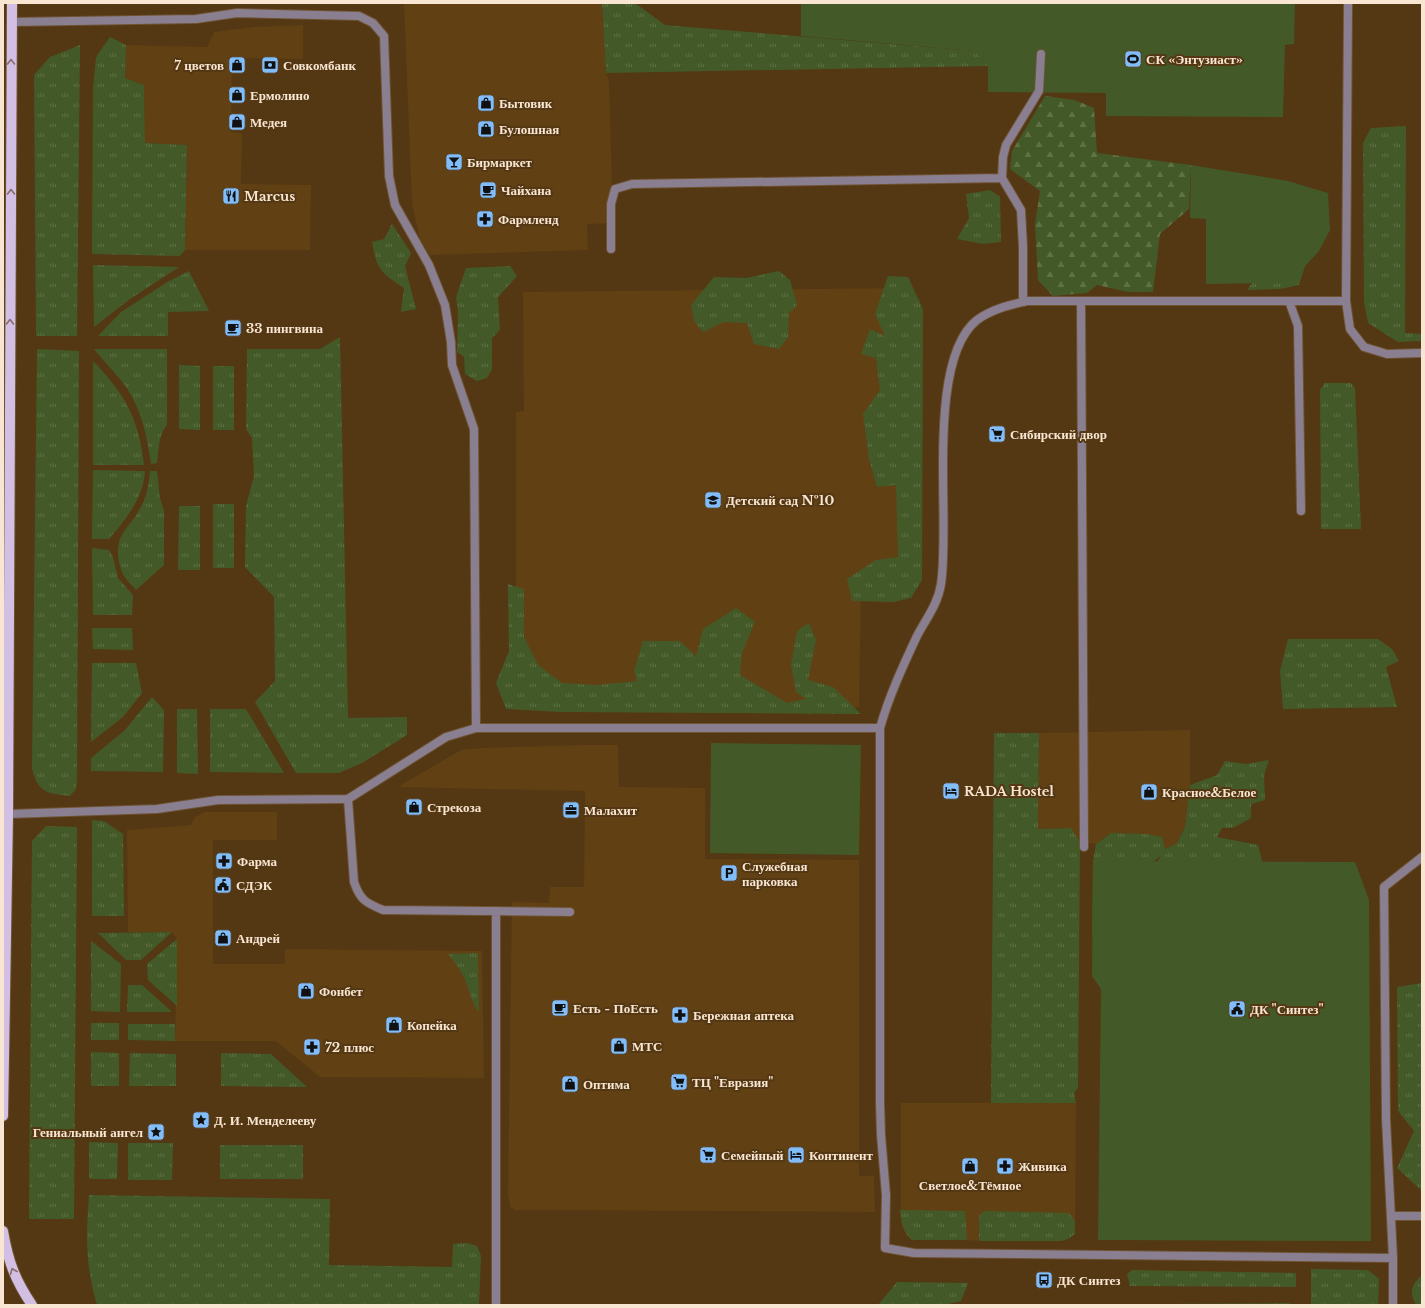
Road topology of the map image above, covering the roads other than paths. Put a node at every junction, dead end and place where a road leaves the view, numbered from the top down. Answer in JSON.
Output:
{"nodes":[{"id":1,"x":12,"y":3,"type":"edge"},
{"id":2,"x":1348,"y":3,"type":"edge"},
{"id":3,"x":12,"y":22,"type":"junction"},
{"id":4,"x":1041,"y":54,"type":"dead end"},
{"id":5,"x":1002,"y":178,"type":"junction"},
{"id":6,"x":612,"y":250,"type":"dead end"},
{"id":7,"x":1081,"y":301,"type":"junction"},
{"id":8,"x":1288,"y":301,"type":"junction"},
{"id":9,"x":1346,"y":301,"type":"junction"},
{"id":10,"x":1023,"y":302,"type":"junction"},
{"id":11,"x":1422,"y":353,"type":"edge"},
{"id":12,"x":1301,"y":511,"type":"dead end"},
{"id":13,"x":8,"y":661,"type":"junction"},
{"id":14,"x":3,"y":672,"type":"edge"},
{"id":15,"x":476,"y":728,"type":"junction"},
{"id":16,"x":880,"y":728,"type":"junction"},
{"id":17,"x":348,"y":799,"type":"junction"},
{"id":18,"x":8,"y":814,"type":"junction"},
{"id":19,"x":1084,"y":847,"type":"dead end"},
{"id":20,"x":1422,"y":858,"type":"edge"},
{"id":21,"x":5,"y":873,"type":"edge"},
{"id":22,"x":496,"y":911,"type":"junction"},
{"id":23,"x":570,"y":912,"type":"dead end"},
{"id":24,"x":3,"y":1116,"type":"edge"},
{"id":25,"x":1391,"y":1216,"type":"junction"},
{"id":26,"x":1422,"y":1216,"type":"edge"},
{"id":27,"x":3,"y":1231,"type":"edge"},
{"id":28,"x":1393,"y":1258,"type":"junction"},
{"id":29,"x":32,"y":1305,"type":"edge"},
{"id":30,"x":496,"y":1305,"type":"edge"},
{"id":31,"x":1393,"y":1305,"type":"edge"}],
"edges":[{"from":1,"to":3,"type":"main road"},
{"from":2,"to":9,"type":"street"},
{"from":13,"to":3,"type":"main road","one_way":true},
{"from":3,"to":15,"type":"street"},
{"from":4,"to":5,"type":"street"},
{"from":5,"to":6,"type":"street"},
{"from":5,"to":10,"type":"street"},
{"from":7,"to":8,"type":"street"},
{"from":7,"to":10,"type":"street"},
{"from":7,"to":19,"type":"street"},
{"from":8,"to":9,"type":"street"},
{"from":8,"to":12,"type":"street"},
{"from":9,"to":11,"type":"street"},
{"from":10,"to":16,"type":"street"},
{"from":13,"to":14,"type":"main road"},
{"from":13,"to":18,"type":"main road"},
{"from":15,"to":16,"type":"street"},
{"from":15,"to":17,"type":"street"},
{"from":16,"to":28,"type":"street"},
{"from":17,"to":18,"type":"street"},
{"from":17,"to":22,"type":"street"},
{"from":18,"to":21,"type":"main road"},
{"from":20,"to":25,"type":"street"},
{"from":21,"to":24,"type":"main road"},
{"from":22,"to":23,"type":"street"},
{"from":22,"to":30,"type":"street"},
{"from":25,"to":26,"type":"street"},
{"from":25,"to":28,"type":"street"},
{"from":29,"to":27,"type":"main road","one_way":true},
{"from":28,"to":31,"type":"street"}]}
